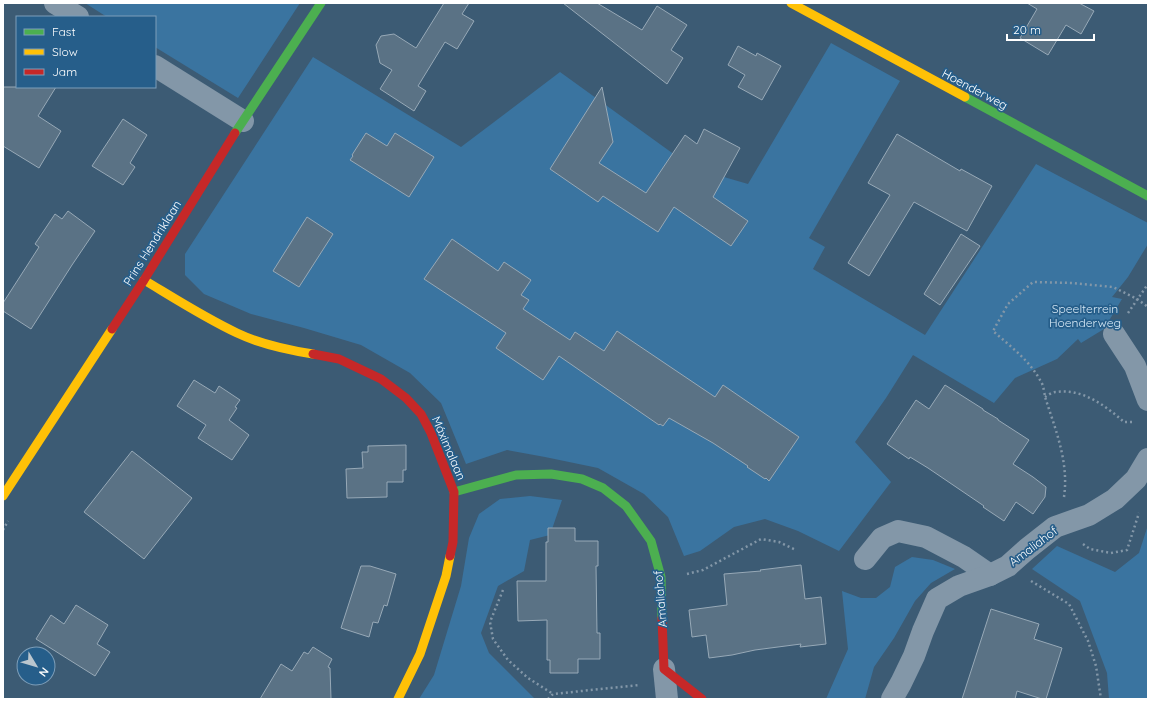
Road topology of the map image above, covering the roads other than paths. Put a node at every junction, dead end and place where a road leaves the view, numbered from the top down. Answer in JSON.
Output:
{"nodes":[{"id":1,"x":55,"y":3,"type":"edge"},
{"id":2,"x":321,"y":3,"type":"edge"},
{"id":3,"x":791,"y":3,"type":"edge"},
{"id":4,"x":76,"y":16,"type":"edge"},
{"id":5,"x":156,"y":67,"type":"edge"},
{"id":6,"x":243,"y":121,"type":"junction"},
{"id":7,"x":1148,"y":196,"type":"edge"},
{"id":8,"x":144,"y":280,"type":"junction"},
{"id":9,"x":1114,"y":334,"type":"road end"},
{"id":10,"x":1148,"y":400,"type":"edge"},
{"id":11,"x":1148,"y":459,"type":"edge"},
{"id":12,"x":454,"y":492,"type":"junction"},
{"id":13,"x":3,"y":496,"type":"edge"},
{"id":14,"x":865,"y":560,"type":"dead end"},
{"id":15,"x":999,"y":570,"type":"junction"},
{"id":16,"x":665,"y":683,"type":"edge"},
{"id":17,"x":398,"y":699,"type":"edge"},
{"id":18,"x":702,"y":699,"type":"edge"},
{"id":19,"x":892,"y":699,"type":"edge"}],
"edges":[{"from":1,"to":4,"type":"street"},
{"from":2,"to":6,"type":"street","name":"Prins Hendriklaan"},
{"from":3,"to":7,"type":"street","name":"Hoenderweg"},
{"from":5,"to":6,"type":"street"},
{"from":6,"to":8,"type":"street","name":"Prins Hendriklaan"},
{"from":8,"to":12,"type":"street","name":"Máximalaan"},
{"from":8,"to":13,"type":"street","name":"Prins Hendriklaan"},
{"from":9,"to":10,"type":"street"},
{"from":11,"to":15,"type":"street","name":"Amaliahof"},
{"from":12,"to":16,"type":"street","name":"Amaliahof"},
{"from":12,"to":17,"type":"street","name":"Máximalaan"},
{"from":14,"to":15,"type":"street"},
{"from":15,"to":19,"type":"street","name":"Amaliahof"},
{"from":16,"to":18,"type":"street"}]}
